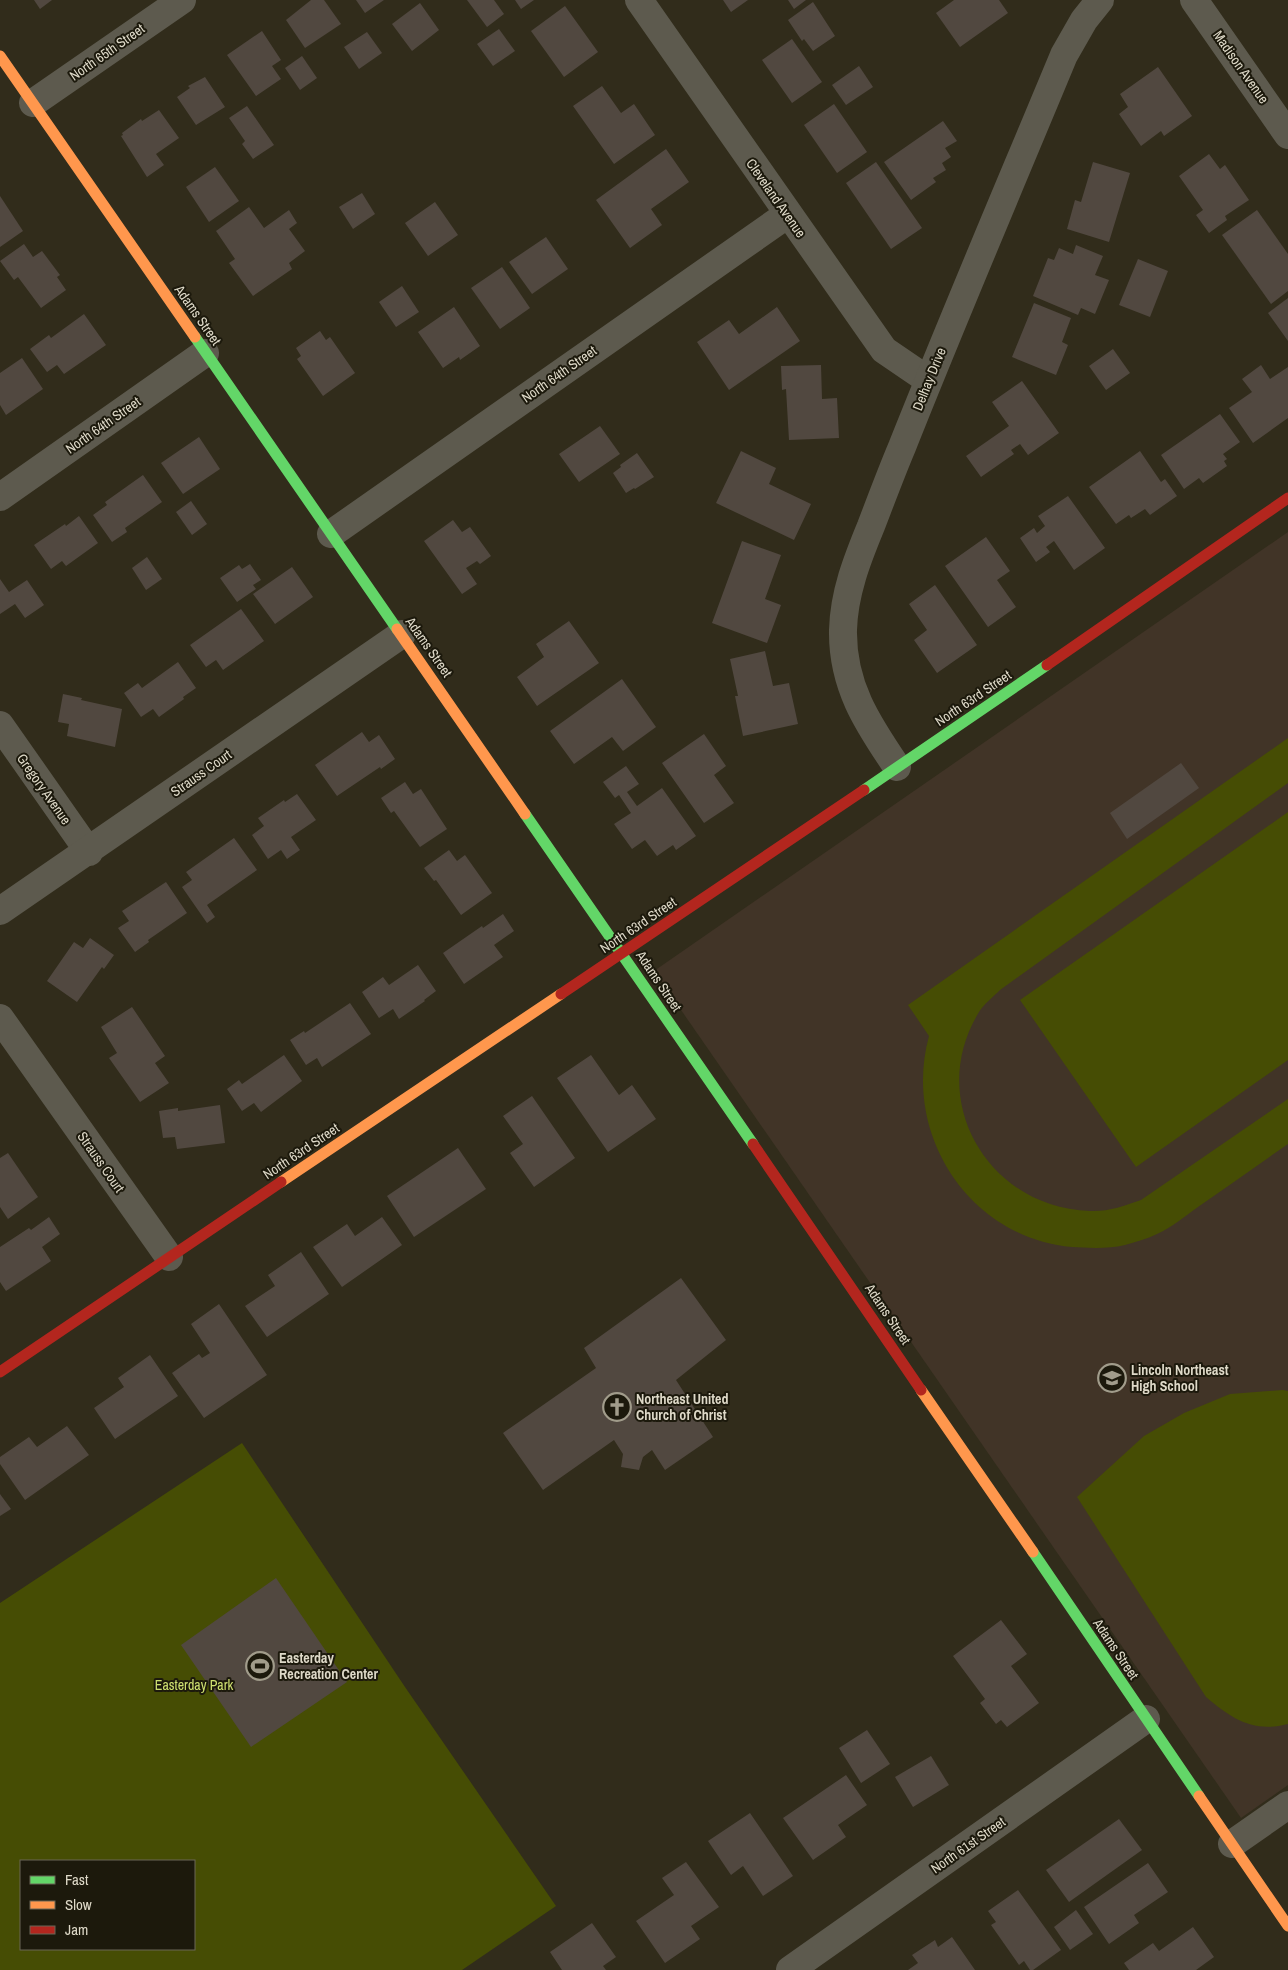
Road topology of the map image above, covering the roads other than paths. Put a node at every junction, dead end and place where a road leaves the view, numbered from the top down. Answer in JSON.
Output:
{"nodes":[{"id":1,"x":182,"y":0,"type":"edge"},
{"id":2,"x":639,"y":0,"type":"edge"},
{"id":3,"x":1100,"y":0,"type":"edge"},
{"id":4,"x":1194,"y":0,"type":"edge"},
{"id":5,"x":0,"y":56,"type":"edge"},
{"id":6,"x":32,"y":103,"type":"junction"},
{"id":7,"x":1288,"y":135,"type":"edge"},
{"id":8,"x":788,"y":214,"type":"junction"},
{"id":9,"x":206,"y":352,"type":"junction"},
{"id":10,"x":928,"y":380,"type":"junction"},
{"id":11,"x":0,"y":497,"type":"edge"},
{"id":12,"x":1288,"y":498,"type":"edge"},
{"id":13,"x":331,"y":534,"type":"junction"},
{"id":14,"x":402,"y":634,"type":"junction"},
{"id":15,"x":0,"y":725,"type":"edge"},
{"id":16,"x":896,"y":767,"type":"junction"},
{"id":17,"x":89,"y":852,"type":"junction"},
{"id":18,"x":0,"y":912,"type":"edge"},
{"id":19,"x":622,"y":954,"type":"junction"},
{"id":20,"x":0,"y":1018,"type":"edge"},
{"id":21,"x":169,"y":1257,"type":"junction"},
{"id":22,"x":0,"y":1372,"type":"edge"},
{"id":23,"x":1146,"y":1719,"type":"junction"},
{"id":24,"x":1288,"y":1805,"type":"edge"},
{"id":25,"x":1232,"y":1844,"type":"junction"},
{"id":26,"x":1288,"y":1926,"type":"edge"},
{"id":27,"x":790,"y":1970,"type":"edge"}],
"edges":[{"from":1,"to":6,"type":"street","name":"North 65th Street"},
{"from":2,"to":8,"type":"street","name":"Cleveland Avenue"},
{"from":3,"to":10,"type":"street","name":"Delhay Drive"},
{"from":4,"to":7,"type":"street","name":"Madison Avenue"},
{"from":5,"to":6,"type":"main road","name":"Adams Street"},
{"from":6,"to":9,"type":"main road","name":"Adams Street"},
{"from":8,"to":10,"type":"street","name":"Cleveland Avenue"},
{"from":8,"to":13,"type":"street","name":"North 64th Street"},
{"from":9,"to":11,"type":"street","name":"North 64th Street"},
{"from":9,"to":13,"type":"main road","name":"Adams Street"},
{"from":10,"to":16,"type":"street","name":"Delhay Drive"},
{"from":12,"to":16,"type":"main road","name":"North 63rd Street"},
{"from":13,"to":14,"type":"main road","name":"Adams Street"},
{"from":14,"to":17,"type":"street","name":"Strauss Court"},
{"from":14,"to":19,"type":"main road","name":"Adams Street"},
{"from":15,"to":17,"type":"street","name":"Gregory Avenue"},
{"from":16,"to":19,"type":"main road","name":"North 63rd Street"},
{"from":17,"to":18,"type":"street","name":"Strauss Court"},
{"from":19,"to":21,"type":"main road","name":"North 63rd Street"},
{"from":19,"to":23,"type":"main road","name":"Adams Street"},
{"from":20,"to":21,"type":"street","name":"Strauss Court"},
{"from":21,"to":22,"type":"main road","name":"North 63rd Street"},
{"from":23,"to":25,"type":"main road","name":"Adams Street"},
{"from":23,"to":27,"type":"street","name":"North 61st Street"},
{"from":24,"to":25,"type":"street"},
{"from":25,"to":26,"type":"main road","name":"Adams Street"}]}
